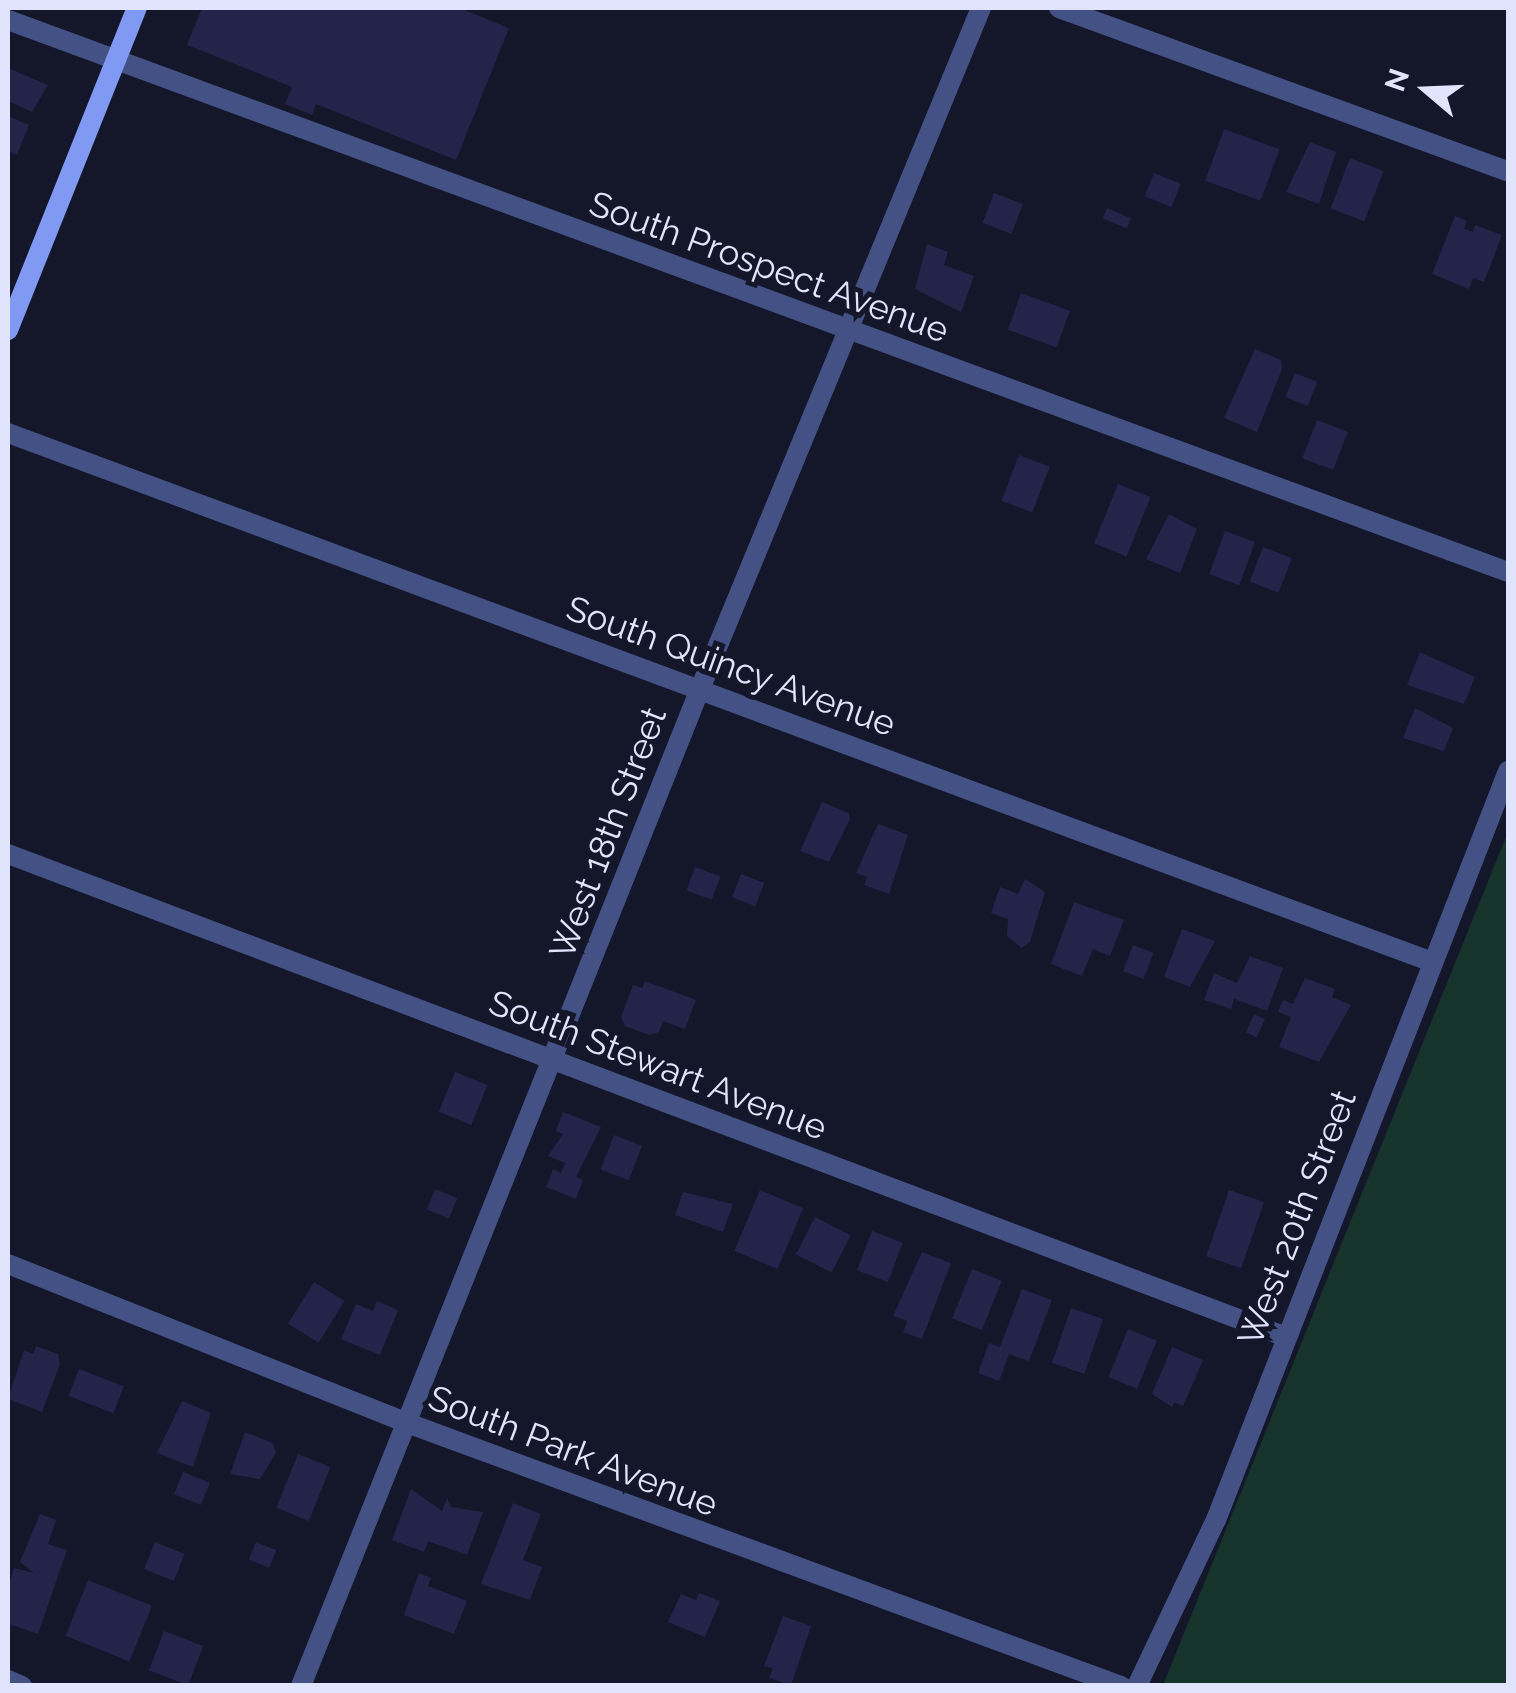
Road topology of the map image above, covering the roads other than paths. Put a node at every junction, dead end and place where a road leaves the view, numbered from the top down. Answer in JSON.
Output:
{"nodes":[{"id":1,"x":136,"y":8,"type":"edge"},
{"id":2,"x":981,"y":8,"type":"edge"},
{"id":3,"x":1059,"y":8,"type":"edge"},
{"id":4,"x":8,"y":20,"type":"edge"},
{"id":5,"x":114,"y":61,"type":"junction"},
{"id":6,"x":1508,"y":170,"type":"edge"},
{"id":7,"x":8,"y":330,"type":"edge"},
{"id":8,"x":852,"y":331,"type":"junction"},
{"id":9,"x":8,"y":433,"type":"edge"},
{"id":10,"x":1508,"y":572,"type":"edge"},
{"id":11,"x":700,"y":688,"type":"junction"},
{"id":12,"x":1508,"y":771,"type":"edge"},
{"id":13,"x":8,"y":854,"type":"edge"},
{"id":14,"x":1432,"y":962,"type":"junction"},
{"id":15,"x":552,"y":1059,"type":"junction"},
{"id":16,"x":8,"y":1264,"type":"edge"},
{"id":17,"x":1286,"y":1337,"type":"junction"},
{"id":18,"x":410,"y":1424,"type":"junction"},
{"id":19,"x":8,"y":1680,"type":"edge"},
{"id":20,"x":22,"y":1686,"type":"edge"},
{"id":21,"x":302,"y":1686,"type":"edge"},
{"id":22,"x":1121,"y":1686,"type":"edge"},
{"id":23,"x":1137,"y":1686,"type":"edge"}],
"edges":[{"from":1,"to":5,"type":"main road"},
{"from":2,"to":8,"type":"street","name":"West 18th Street"},
{"from":3,"to":6,"type":"street"},
{"from":4,"to":5,"type":"street","name":"South Prospect Avenue"},
{"from":5,"to":7,"type":"main road"},
{"from":5,"to":8,"type":"street","name":"South Prospect Avenue"},
{"from":8,"to":10,"type":"street","name":"South Prospect Avenue"},
{"from":8,"to":11,"type":"street","name":"West 18th Street"},
{"from":9,"to":11,"type":"street","name":"South Quincy Avenue"},
{"from":11,"to":14,"type":"street","name":"South Quincy Avenue"},
{"from":11,"to":15,"type":"street","name":"West 18th Street"},
{"from":12,"to":14,"type":"street","name":"West 20th Street"},
{"from":13,"to":15,"type":"street","name":"South Stewart Avenue"},
{"from":14,"to":17,"type":"street","name":"West 20th Street"},
{"from":15,"to":17,"type":"street","name":"South Stewart Avenue"},
{"from":15,"to":18,"type":"street","name":"West 18th Street"},
{"from":16,"to":18,"type":"street","name":"South Park Avenue"},
{"from":17,"to":23,"type":"street","name":"West 20th Street"},
{"from":18,"to":21,"type":"street","name":"West 18th Street"},
{"from":18,"to":22,"type":"street","name":"South Park Avenue"},
{"from":19,"to":20,"type":"street"}]}
